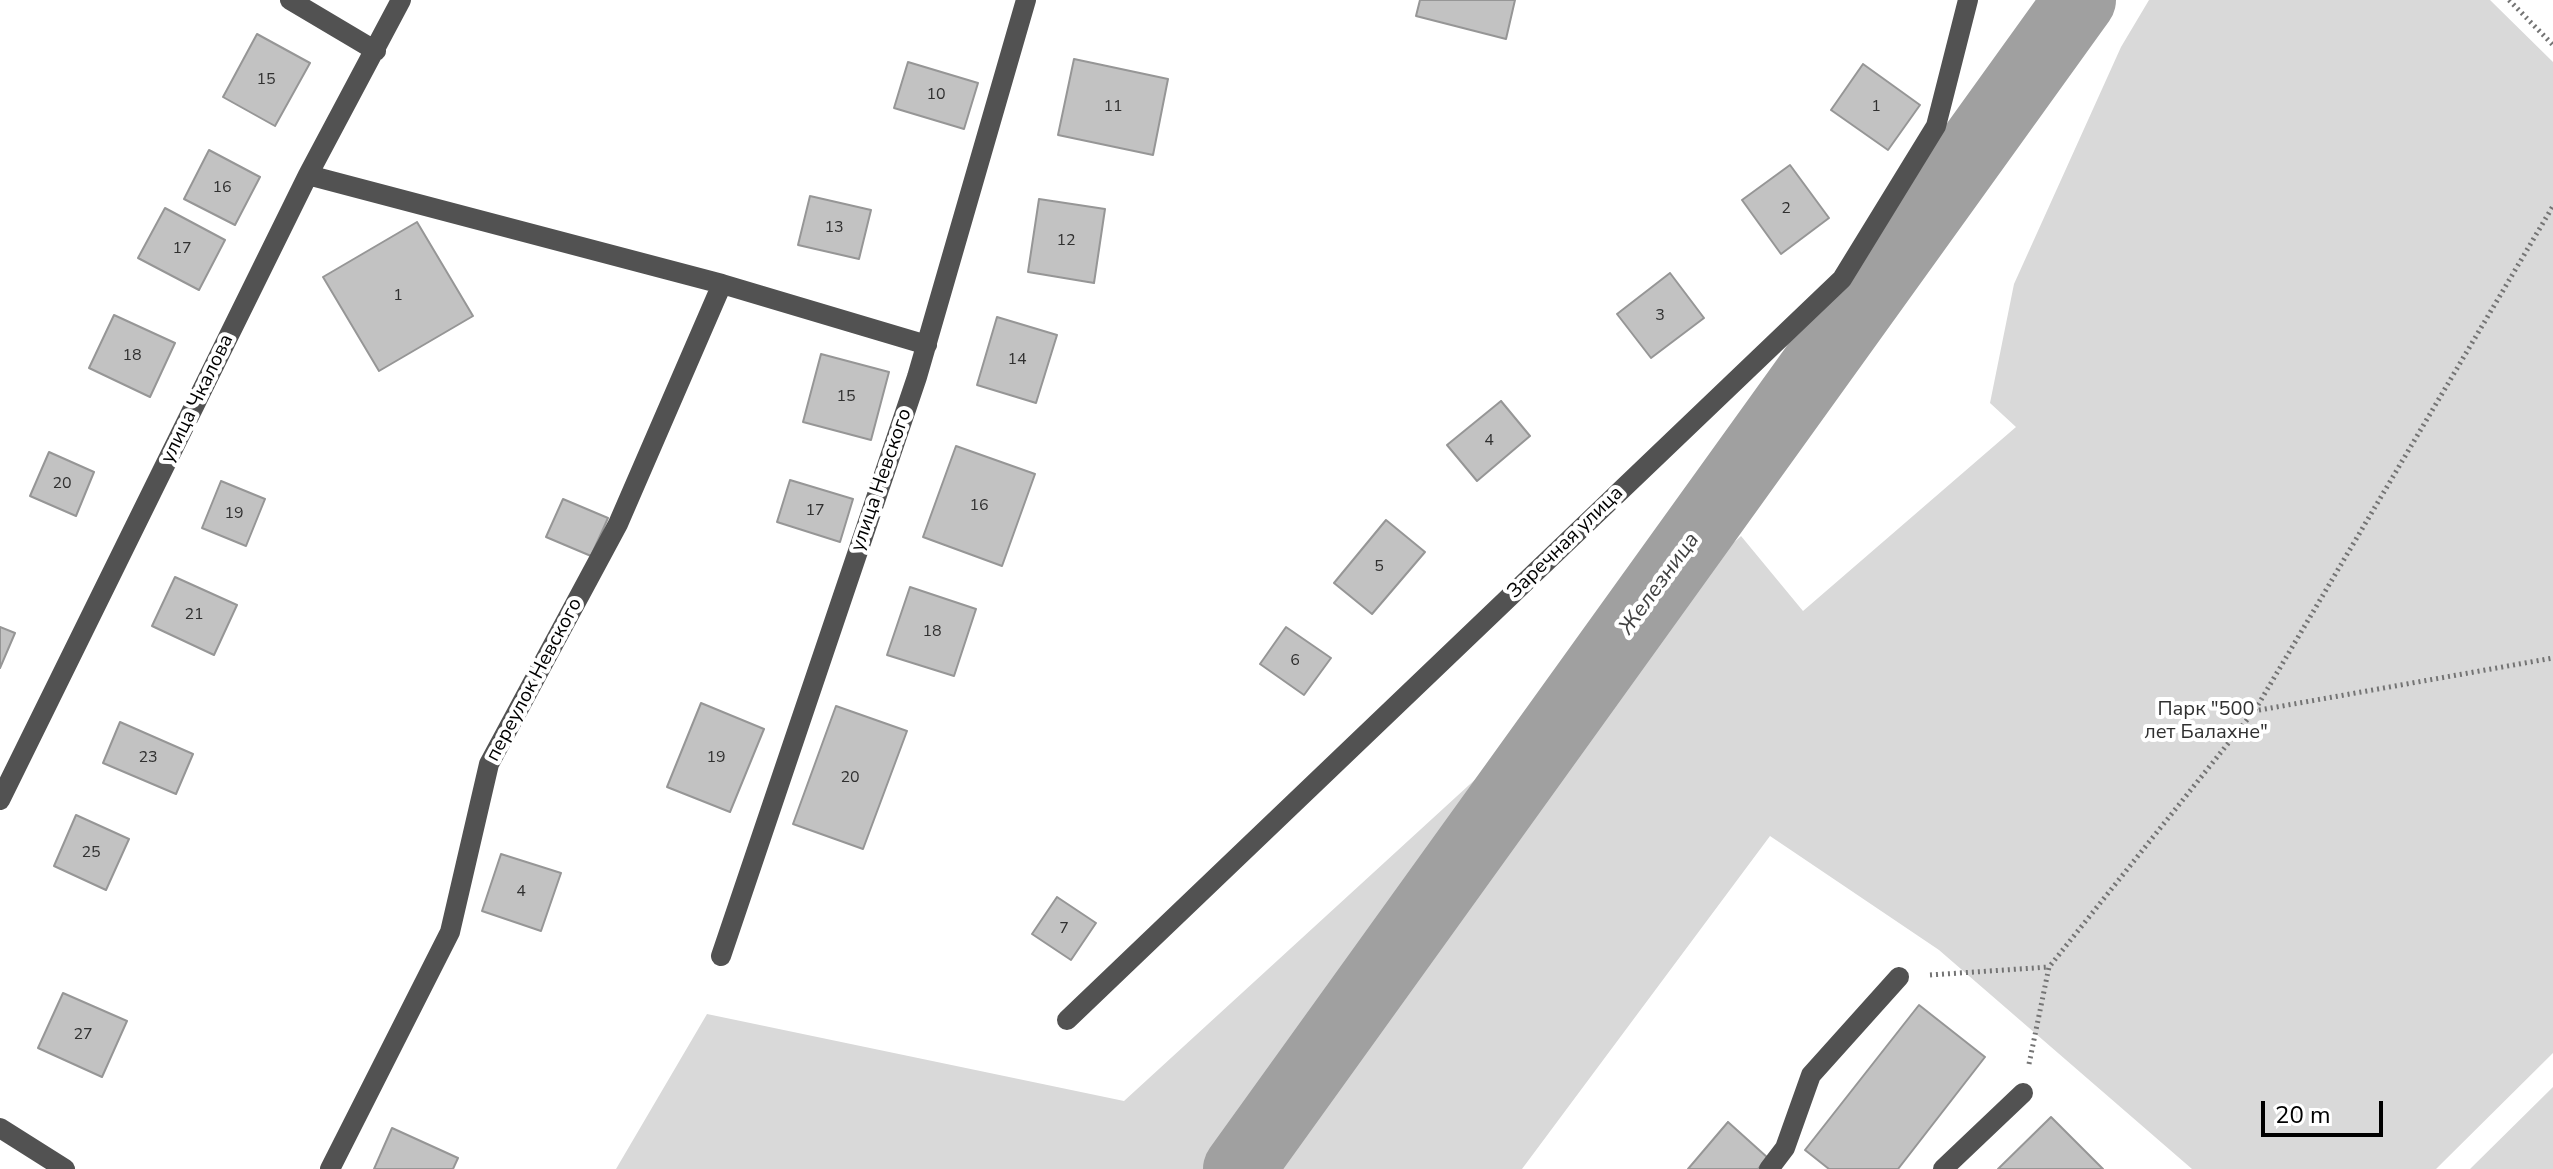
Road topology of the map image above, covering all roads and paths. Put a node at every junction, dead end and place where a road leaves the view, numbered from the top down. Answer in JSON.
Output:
{"nodes":[{"id":1,"x":290,"y":0,"type":"edge"},
{"id":2,"x":401,"y":0,"type":"edge"},
{"id":3,"x":1026,"y":0,"type":"edge"},
{"id":4,"x":1968,"y":0,"type":"edge"},
{"id":5,"x":2509,"y":0,"type":"edge"},
{"id":6,"x":2553,"y":45,"type":"edge"},
{"id":7,"x":376,"y":51,"type":"junction"},
{"id":8,"x":308,"y":175,"type":"junction"},
{"id":9,"x":2553,"y":206,"type":"edge"},
{"id":10,"x":722,"y":284,"type":"junction"},
{"id":11,"x":927,"y":345,"type":"junction"},
{"id":12,"x":2553,"y":658,"type":"edge"},
{"id":13,"x":2254,"y":711,"type":"junction"},
{"id":14,"x":0,"y":800,"type":"edge"},
{"id":15,"x":721,"y":956,"type":"dead end"},
{"id":16,"x":2049,"y":967,"type":"junction"},
{"id":17,"x":1899,"y":977,"type":"joint"},
{"id":18,"x":1067,"y":1020,"type":"dead end"},
{"id":19,"x":2023,"y":1093,"type":"joint"},
{"id":20,"x":0,"y":1128,"type":"edge"},
{"id":21,"x":65,"y":1169,"type":"edge"},
{"id":22,"x":330,"y":1169,"type":"edge"},
{"id":23,"x":1769,"y":1169,"type":"edge"},
{"id":24,"x":1943,"y":1169,"type":"edge"}],
"edges":[{"from":1,"to":7,"type":"street"},
{"from":2,"to":7,"type":"street","name":"улица Чкалова"},
{"from":3,"to":11,"type":"street","name":"улица Невского"},
{"from":4,"to":18,"type":"street","name":"Заречная улица"},
{"from":5,"to":6,"type":"path"},
{"from":7,"to":8,"type":"street","name":"улица Чкалова"},
{"from":8,"to":10,"type":"street"},
{"from":8,"to":14,"type":"street","name":"улица Чкалова"},
{"from":9,"to":13,"type":"path"},
{"from":10,"to":11,"type":"street"},
{"from":10,"to":22,"type":"street","name":"переулок Невского"},
{"from":11,"to":15,"type":"street","name":"улица Невского"},
{"from":12,"to":13,"type":"path"},
{"from":13,"to":16,"type":"path"},
{"from":16,"to":17,"type":"path"},
{"from":16,"to":19,"type":"path"},
{"from":17,"to":23,"type":"street"},
{"from":19,"to":24,"type":"street"},
{"from":20,"to":21,"type":"street"}]}
